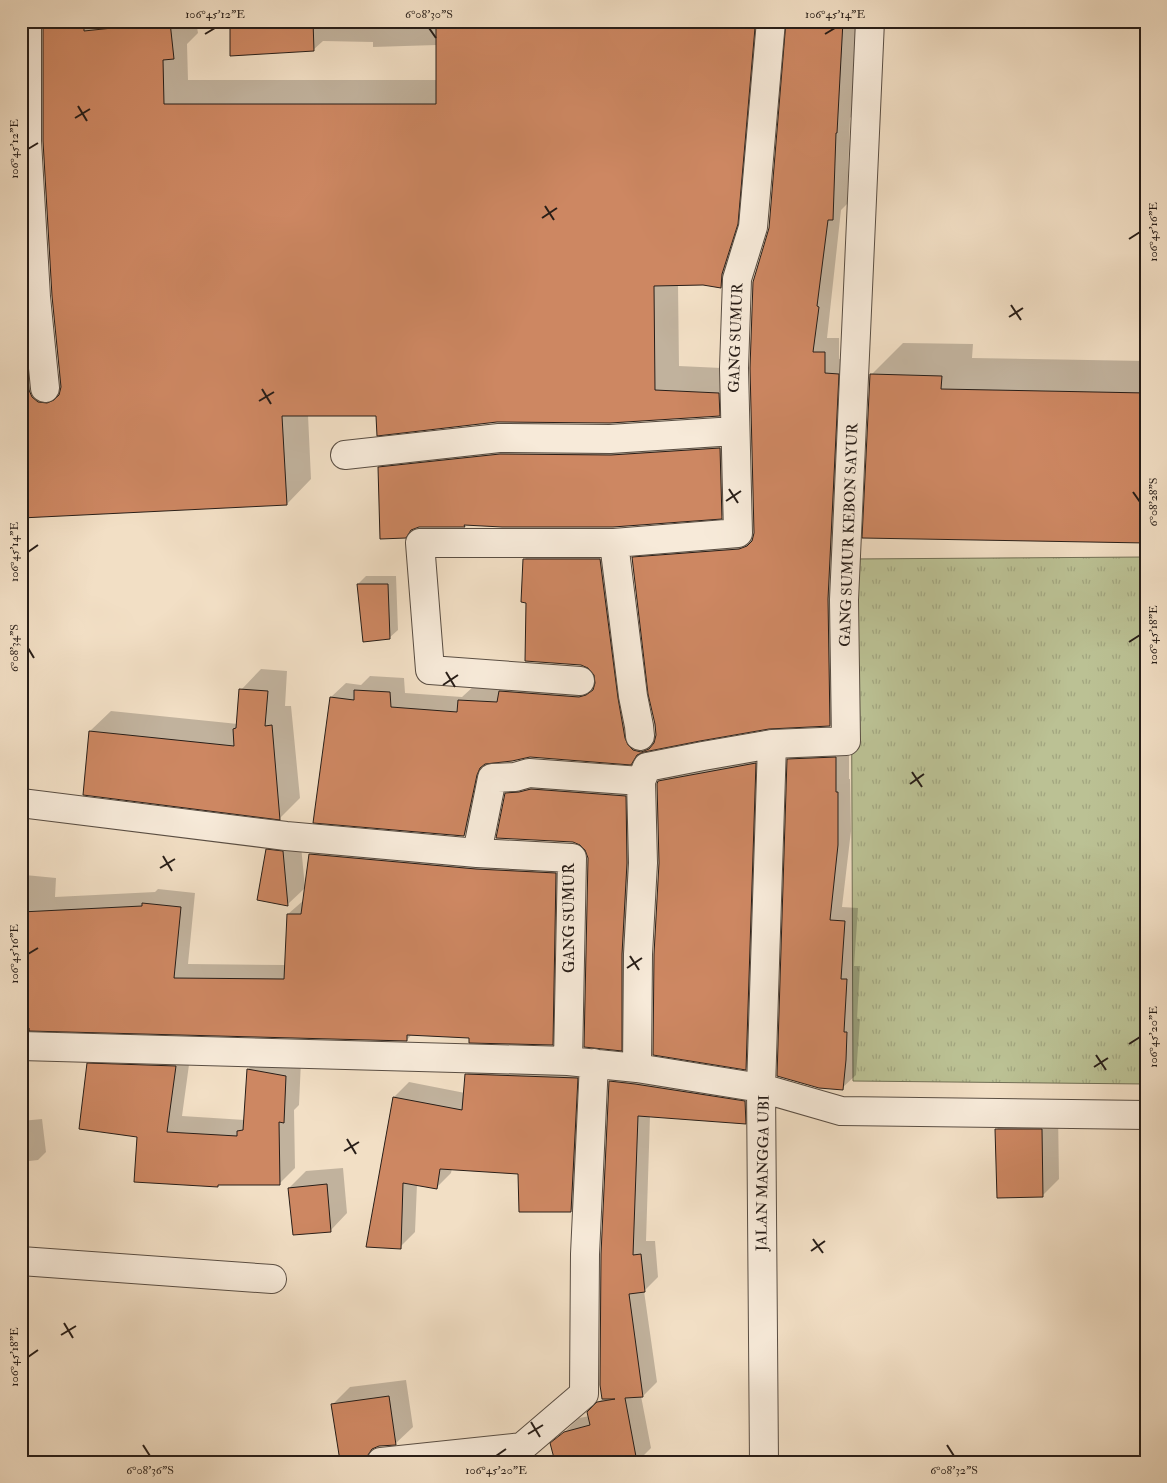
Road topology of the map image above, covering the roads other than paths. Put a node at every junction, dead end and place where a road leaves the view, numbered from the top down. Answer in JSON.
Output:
{"nodes":[{"id":1,"x":27,"y":21,"type":"edge"},
{"id":2,"x":771,"y":21,"type":"edge"},
{"id":3,"x":870,"y":21,"type":"edge"},
{"id":4,"x":45,"y":388,"type":"dead end"},
{"id":5,"x":735,"y":432,"type":"junction"},
{"id":6,"x":345,"y":455,"type":"dead end"},
{"id":7,"x":614,"y":543,"type":"junction"},
{"id":8,"x":580,"y":681,"type":"dead end"},
{"id":9,"x":640,"y":736,"type":"dead end"},
{"id":10,"x":772,"y":744,"type":"junction"},
{"id":11,"x":641,"y":781,"type":"junction"},
{"id":12,"x":21,"y":803,"type":"edge"},
{"id":13,"x":477,"y":852,"type":"junction"},
{"id":14,"x":21,"y":1046,"type":"edge"},
{"id":15,"x":581,"y":1062,"type":"junction"},
{"id":16,"x":637,"y":1068,"type":"junction"},
{"id":17,"x":761,"y":1088,"type":"junction"},
{"id":18,"x":1146,"y":1114,"type":"edge"},
{"id":19,"x":21,"y":1260,"type":"edge"},
{"id":20,"x":272,"y":1279,"type":"dead end"},
{"id":21,"x":381,"y":1462,"type":"edge"},
{"id":22,"x":764,"y":1462,"type":"edge"}],
"edges":[{"from":1,"to":4,"type":"street"},
{"from":2,"to":5,"type":"street","name":"GANG SUMUR"},
{"from":3,"to":10,"type":"street","name":"GANG SUMUR KEBON SAYUR"},
{"from":5,"to":6,"type":"street"},
{"from":5,"to":7,"type":"street","name":"GANG SUMUR"},
{"from":7,"to":8,"type":"street","name":"GANG SUMUR"},
{"from":7,"to":9,"type":"street"},
{"from":10,"to":11,"type":"street"},
{"from":10,"to":17,"type":"street"},
{"from":11,"to":13,"type":"street"},
{"from":11,"to":16,"type":"street"},
{"from":12,"to":13,"type":"street"},
{"from":13,"to":15,"type":"street","name":"GANG SUMUR"},
{"from":14,"to":15,"type":"street"},
{"from":15,"to":16,"type":"street"},
{"from":15,"to":21,"type":"street"},
{"from":16,"to":17,"type":"street"},
{"from":17,"to":18,"type":"street","name":"JALAN MANGGA UBI"},
{"from":17,"to":22,"type":"street","name":"JALAN MANGGA UBI"},
{"from":19,"to":20,"type":"street"}]}
